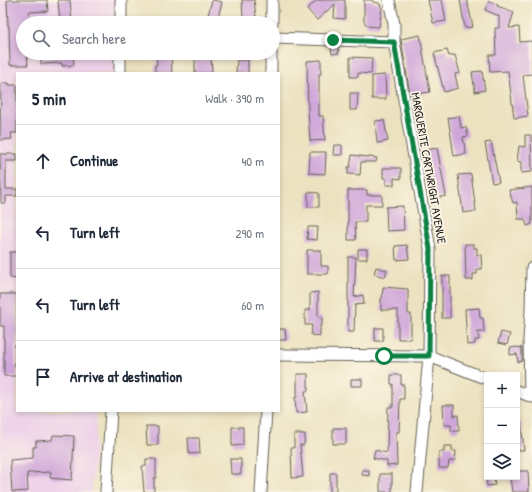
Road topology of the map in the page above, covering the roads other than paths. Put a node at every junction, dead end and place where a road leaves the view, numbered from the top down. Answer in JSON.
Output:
{"nodes":[{"id":1,"x":121,"y":0,"type":"edge"},
{"id":2,"x":272,"y":0,"type":"edge"},
{"id":3,"x":389,"y":0,"type":"edge"},
{"id":4,"x":121,"y":16,"type":"edge"},
{"id":5,"x":272,"y":16,"type":"edge"},
{"id":6,"x":280,"y":38,"type":"edge"},
{"id":7,"x":394,"y":42,"type":"junction"},
{"id":8,"x":120,"y":60,"type":"edge"},
{"id":9,"x":271,"y":60,"type":"edge"},
{"id":10,"x":120,"y":72,"type":"edge"},
{"id":11,"x":271,"y":72,"type":"edge"},
{"id":12,"x":532,"y":268,"type":"edge"},
{"id":13,"x":532,"y":311,"type":"edge"},
{"id":14,"x":531,"y":338,"type":"edge"},
{"id":15,"x":280,"y":355,"type":"edge"},
{"id":16,"x":429,"y":356,"type":"junction"},
{"id":17,"x":484,"y":377,"type":"edge"},
{"id":18,"x":520,"y":392,"type":"edge"},
{"id":19,"x":531,"y":396,"type":"edge"},
{"id":20,"x":111,"y":412,"type":"edge"},
{"id":21,"x":266,"y":412,"type":"edge"},
{"id":22,"x":106,"y":492,"type":"edge"},
{"id":23,"x":261,"y":492,"type":"edge"},
{"id":24,"x":417,"y":492,"type":"edge"}],
"edges":[{"from":1,"to":4,"type":"street"},
{"from":2,"to":5,"type":"street"},
{"from":3,"to":7,"type":"street","name":"MARGUERITE CARTWRIGHT AVENUE"},
{"from":6,"to":7,"type":"street"},
{"from":7,"to":16,"type":"street","name":"MARGUERITE CARTWRIGHT AVENUE"},
{"from":8,"to":10,"type":"street"},
{"from":9,"to":11,"type":"street"},
{"from":12,"to":13,"type":"street"},
{"from":13,"to":14,"type":"street"},
{"from":14,"to":19,"type":"street"},
{"from":15,"to":16,"type":"street"},
{"from":16,"to":17,"type":"street"},
{"from":16,"to":24,"type":"street","name":"MARGUERITE CARTWRIGHT AVENUE"},
{"from":18,"to":19,"type":"street"},
{"from":20,"to":22,"type":"street"},
{"from":21,"to":23,"type":"street"}]}
